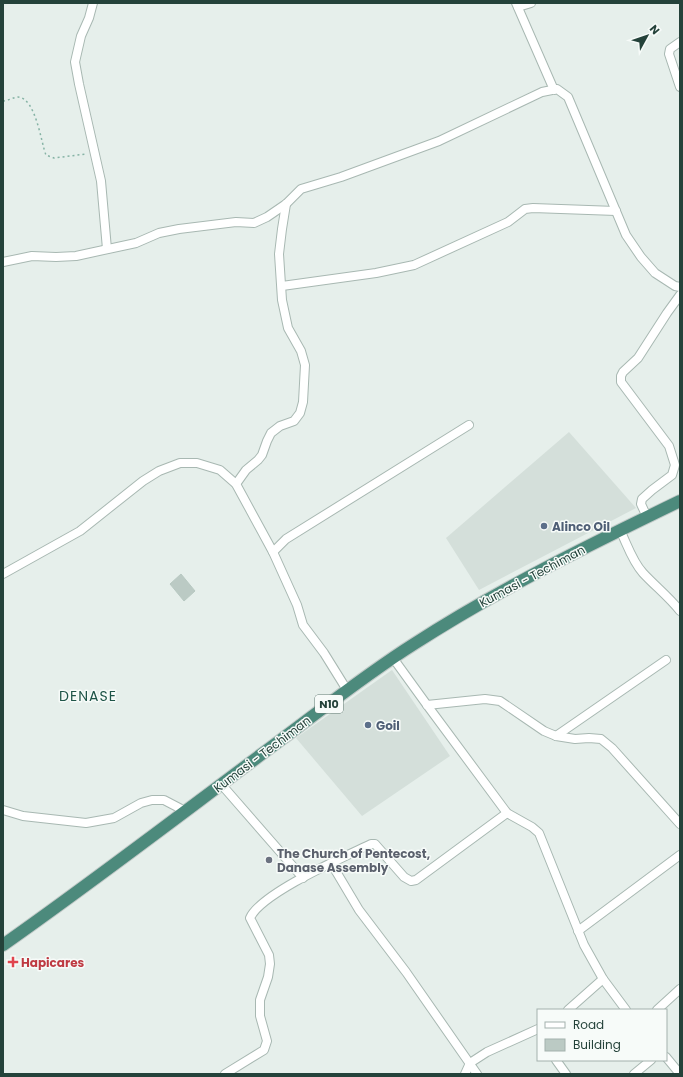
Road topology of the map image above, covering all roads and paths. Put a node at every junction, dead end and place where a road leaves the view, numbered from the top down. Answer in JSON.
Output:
{"nodes":[{"id":1,"x":93,"y":3,"type":"edge"},
{"id":2,"x":531,"y":3,"type":"edge"},
{"id":3,"x":517,"y":5,"type":"edge"},
{"id":4,"x":680,"y":42,"type":"edge"},
{"id":5,"x":680,"y":86,"type":"edge"},
{"id":6,"x":554,"y":90,"type":"junction"},
{"id":7,"x":3,"y":101,"type":"edge"},
{"id":8,"x":94,"y":154,"type":"junction"},
{"id":9,"x":286,"y":204,"type":"junction"},
{"id":10,"x":616,"y":211,"type":"junction"},
{"id":11,"x":107,"y":249,"type":"junction"},
{"id":12,"x":3,"y":262,"type":"edge"},
{"id":13,"x":282,"y":286,"type":"junction"},
{"id":14,"x":680,"y":287,"type":"edge"},
{"id":15,"x":680,"y":295,"type":"edge"},
{"id":16,"x":469,"y":425,"type":"dead end"},
{"id":17,"x":236,"y":484,"type":"junction"},
{"id":18,"x":680,"y":501,"type":"edge"},
{"id":19,"x":647,"y":517,"type":"junction"},
{"id":20,"x":620,"y":530,"type":"junction"},
{"id":21,"x":273,"y":552,"type":"junction"},
{"id":22,"x":3,"y":574,"type":"edge"},
{"id":23,"x":680,"y":611,"type":"edge"},
{"id":24,"x":393,"y":658,"type":"junction"},
{"id":25,"x":666,"y":660,"type":"dead end"},
{"id":26,"x":347,"y":690,"type":"junction"},
{"id":27,"x":426,"y":705,"type":"junction"},
{"id":28,"x":556,"y":736,"type":"junction"},
{"id":29,"x":221,"y":784,"type":"junction"},
{"id":30,"x":3,"y":810,"type":"edge"},
{"id":31,"x":185,"y":811,"type":"junction"},
{"id":32,"x":507,"y":813,"type":"junction"},
{"id":33,"x":680,"y":824,"type":"edge"},
{"id":34,"x":680,"y":855,"type":"edge"},
{"id":35,"x":331,"y":863,"type":"junction"},
{"id":36,"x":302,"y":878,"type":"junction"},
{"id":37,"x":578,"y":931,"type":"junction"},
{"id":38,"x":3,"y":945,"type":"edge"},
{"id":39,"x":603,"y":979,"type":"junction"},
{"id":40,"x":680,"y":988,"type":"edge"},
{"id":41,"x":569,"y":1009,"type":"edge"},
{"id":42,"x":625,"y":1009,"type":"edge"},
{"id":43,"x":658,"y":1009,"type":"edge"},
{"id":44,"x":537,"y":1029,"type":"edge"},
{"id":45,"x":667,"y":1058,"type":"edge"},
{"id":46,"x":557,"y":1061,"type":"edge"},
{"id":47,"x":650,"y":1061,"type":"edge"},
{"id":48,"x":470,"y":1063,"type":"junction"},
{"id":49,"x":225,"y":1074,"type":"edge"},
{"id":50,"x":465,"y":1074,"type":"edge"},
{"id":51,"x":477,"y":1074,"type":"edge"},
{"id":52,"x":566,"y":1074,"type":"edge"},
{"id":53,"x":634,"y":1074,"type":"edge"},
{"id":54,"x":680,"y":1074,"type":"edge"}],
"edges":[{"from":1,"to":8,"type":"street"},
{"from":2,"to":3,"type":"street"},
{"from":3,"to":6,"type":"street"},
{"from":4,"to":5,"type":"street"},
{"from":6,"to":9,"type":"street"},
{"from":6,"to":10,"type":"street"},
{"from":7,"to":8,"type":"path"},
{"from":8,"to":11,"type":"street"},
{"from":9,"to":11,"type":"street"},
{"from":9,"to":13,"type":"street"},
{"from":10,"to":13,"type":"street"},
{"from":10,"to":14,"type":"street"},
{"from":11,"to":12,"type":"street"},
{"from":13,"to":17,"type":"street"},
{"from":15,"to":19,"type":"street"},
{"from":16,"to":21,"type":"street"},
{"from":17,"to":21,"type":"street"},
{"from":17,"to":22,"type":"street"},
{"from":18,"to":19,"type":"highway","name":"Kumasi - Techiman","number":"N10"},
{"from":19,"to":20,"type":"highway","name":"Kumasi - Techiman","number":"N10"},
{"from":20,"to":23,"type":"street"},
{"from":20,"to":24,"type":"highway","name":"Kumasi - Techiman","number":"N10"},
{"from":21,"to":26,"type":"street"},
{"from":24,"to":26,"type":"highway","name":"Kumasi - Techiman","number":"N10"},
{"from":24,"to":27,"type":"street"},
{"from":25,"to":28,"type":"street"},
{"from":26,"to":29,"type":"highway","name":"Kumasi - Techiman","number":"N10"},
{"from":27,"to":28,"type":"street"},
{"from":27,"to":32,"type":"street"},
{"from":28,"to":33,"type":"street"},
{"from":29,"to":31,"type":"highway","name":"Kumasi - Techiman","number":"N10"},
{"from":29,"to":36,"type":"street"},
{"from":30,"to":31,"type":"street"},
{"from":31,"to":38,"type":"highway","name":"Kumasi - Techiman","number":"N10"},
{"from":32,"to":35,"type":"street"},
{"from":32,"to":37,"type":"street"},
{"from":34,"to":37,"type":"street"},
{"from":35,"to":36,"type":"street"},
{"from":35,"to":48,"type":"street"},
{"from":36,"to":49,"type":"street"},
{"from":37,"to":39,"type":"street"},
{"from":39,"to":41,"type":"street"},
{"from":39,"to":42,"type":"street"},
{"from":40,"to":43,"type":"street"},
{"from":44,"to":48,"type":"street"},
{"from":45,"to":54,"type":"street"},
{"from":46,"to":52,"type":"street"},
{"from":47,"to":53,"type":"street"},
{"from":48,"to":50,"type":"street"},
{"from":48,"to":51,"type":"street"}]}
